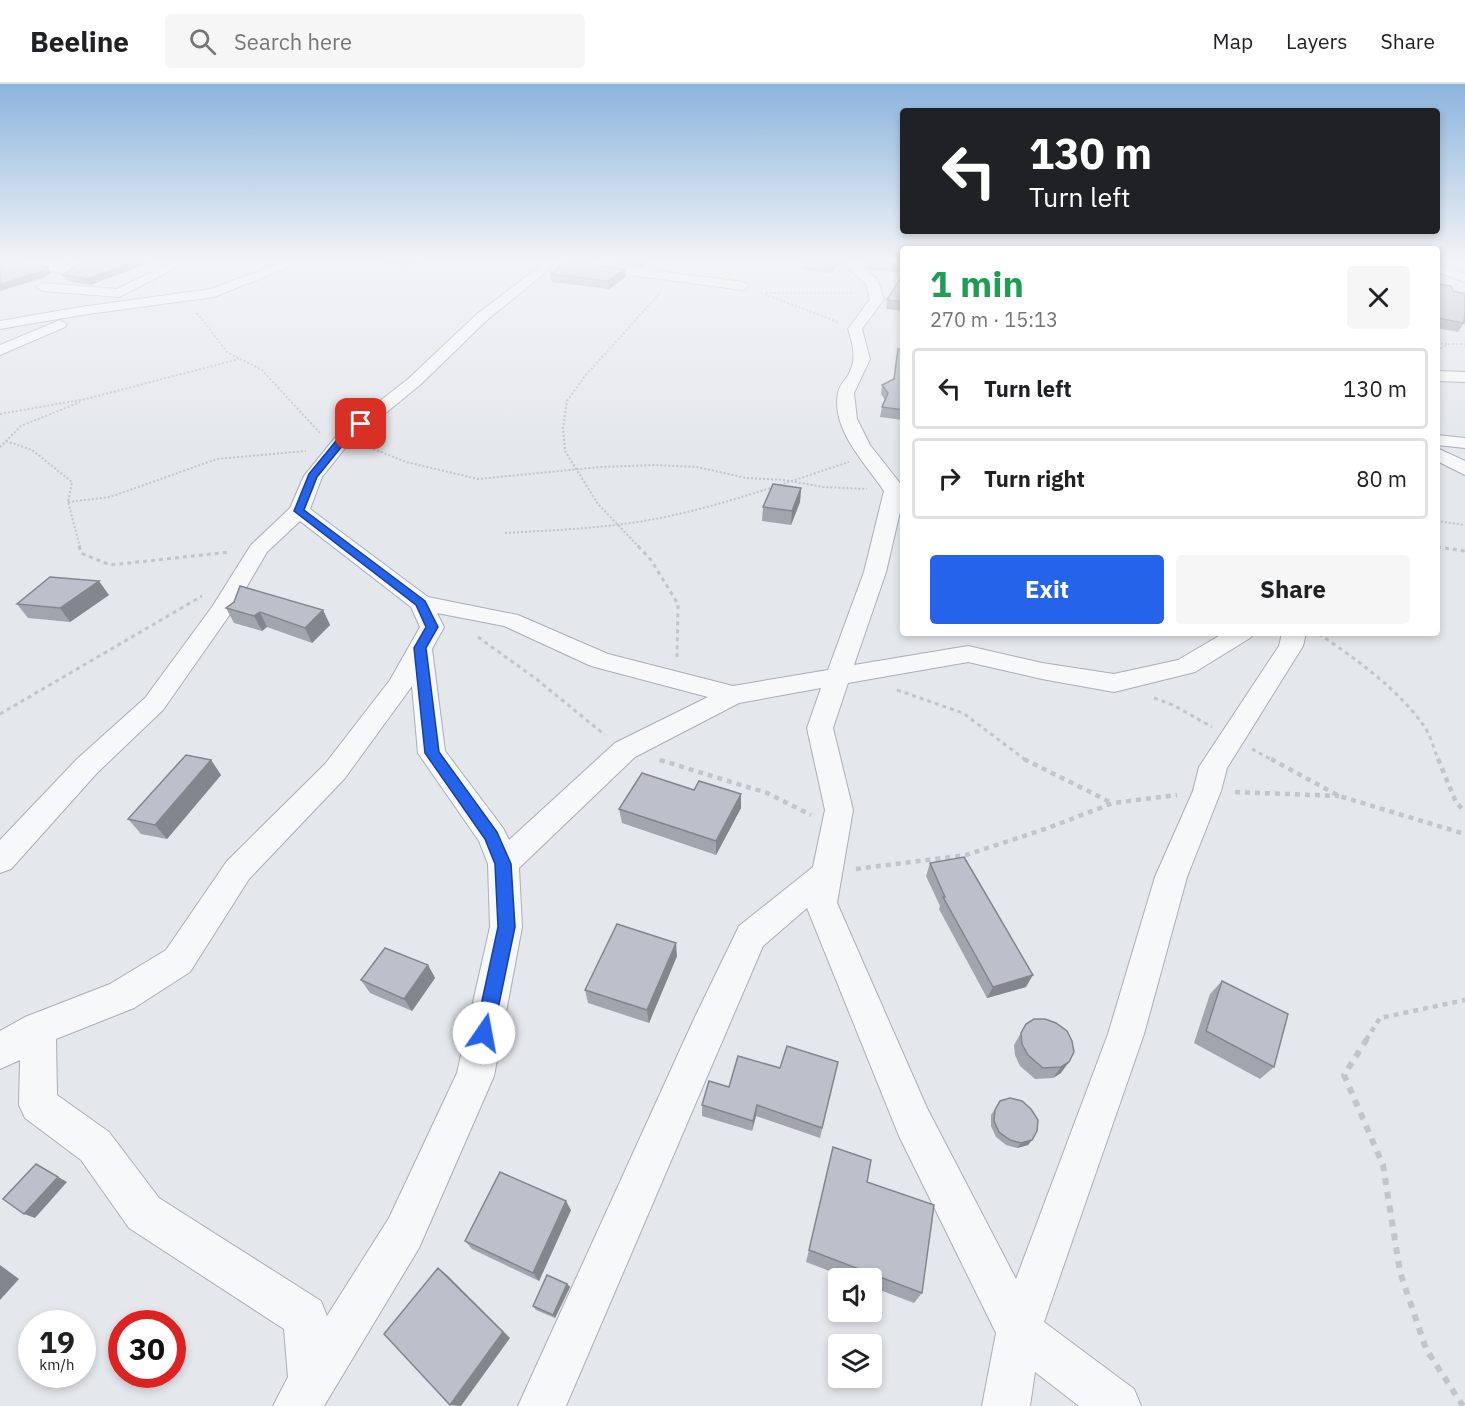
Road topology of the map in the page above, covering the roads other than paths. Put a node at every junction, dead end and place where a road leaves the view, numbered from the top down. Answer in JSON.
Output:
{"nodes":[{"id":1,"x":65,"y":322,"type":"edge"},
{"id":2,"x":477,"y":322,"type":"edge"},
{"id":3,"x":860,"y":322,"type":"edge"},
{"id":4,"x":0,"y":351,"type":"edge"},
{"id":5,"x":1440,"y":376,"type":"edge"},
{"id":6,"x":1465,"y":377,"type":"edge"},
{"id":7,"x":1440,"y":440,"type":"edge"},
{"id":8,"x":1465,"y":443,"type":"edge"},
{"id":9,"x":1440,"y":455,"type":"edge"},
{"id":10,"x":1465,"y":469,"type":"edge"},
{"id":11,"x":899,"y":492,"type":"edge"},
{"id":12,"x":299,"y":511,"type":"junction"},
{"id":13,"x":421,"y":603,"type":"junction"},
{"id":14,"x":1194,"y":636,"type":"edge"},
{"id":15,"x":1237,"y":636,"type":"edge"},
{"id":16,"x":1293,"y":636,"type":"edge"},
{"id":17,"x":420,"y":648,"type":"junction"},
{"id":18,"x":1204,"y":655,"type":"junction"},
{"id":19,"x":848,"y":674,"type":"junction"},
{"id":20,"x":733,"y":695,"type":"junction"},
{"id":21,"x":0,"y":860,"type":"edge"},
{"id":22,"x":503,"y":864,"type":"junction"},
{"id":23,"x":827,"y":873,"type":"junction"},
{"id":24,"x":38,"y":1029,"type":"junction"},
{"id":25,"x":0,"y":1051,"type":"edge"},
{"id":26,"x":1019,"y":1331,"type":"junction"},
{"id":27,"x":305,"y":1395,"type":"edge"},
{"id":28,"x":542,"y":1406,"type":"edge"},
{"id":29,"x":1006,"y":1406,"type":"edge"},
{"id":30,"x":1117,"y":1406,"type":"edge"}],
"edges":[{"from":1,"to":4,"type":"street"},
{"from":2,"to":12,"type":"street"},
{"from":3,"to":11,"type":"street"},
{"from":5,"to":6,"type":"street"},
{"from":7,"to":8,"type":"street"},
{"from":9,"to":10,"type":"street"},
{"from":11,"to":19,"type":"street"},
{"from":12,"to":13,"type":"street"},
{"from":12,"to":21,"type":"street"},
{"from":13,"to":17,"type":"street"},
{"from":13,"to":20,"type":"street"},
{"from":14,"to":18,"type":"street"},
{"from":15,"to":18,"type":"street"},
{"from":16,"to":26,"type":"street"},
{"from":17,"to":22,"type":"street"},
{"from":17,"to":24,"type":"street"},
{"from":18,"to":19,"type":"street"},
{"from":19,"to":20,"type":"street"},
{"from":19,"to":23,"type":"street"},
{"from":20,"to":22,"type":"street"},
{"from":22,"to":27,"type":"street"},
{"from":23,"to":26,"type":"street"},
{"from":23,"to":28,"type":"street"},
{"from":24,"to":25,"type":"street"},
{"from":24,"to":27,"type":"street"},
{"from":26,"to":29,"type":"street"},
{"from":26,"to":30,"type":"street"}]}
